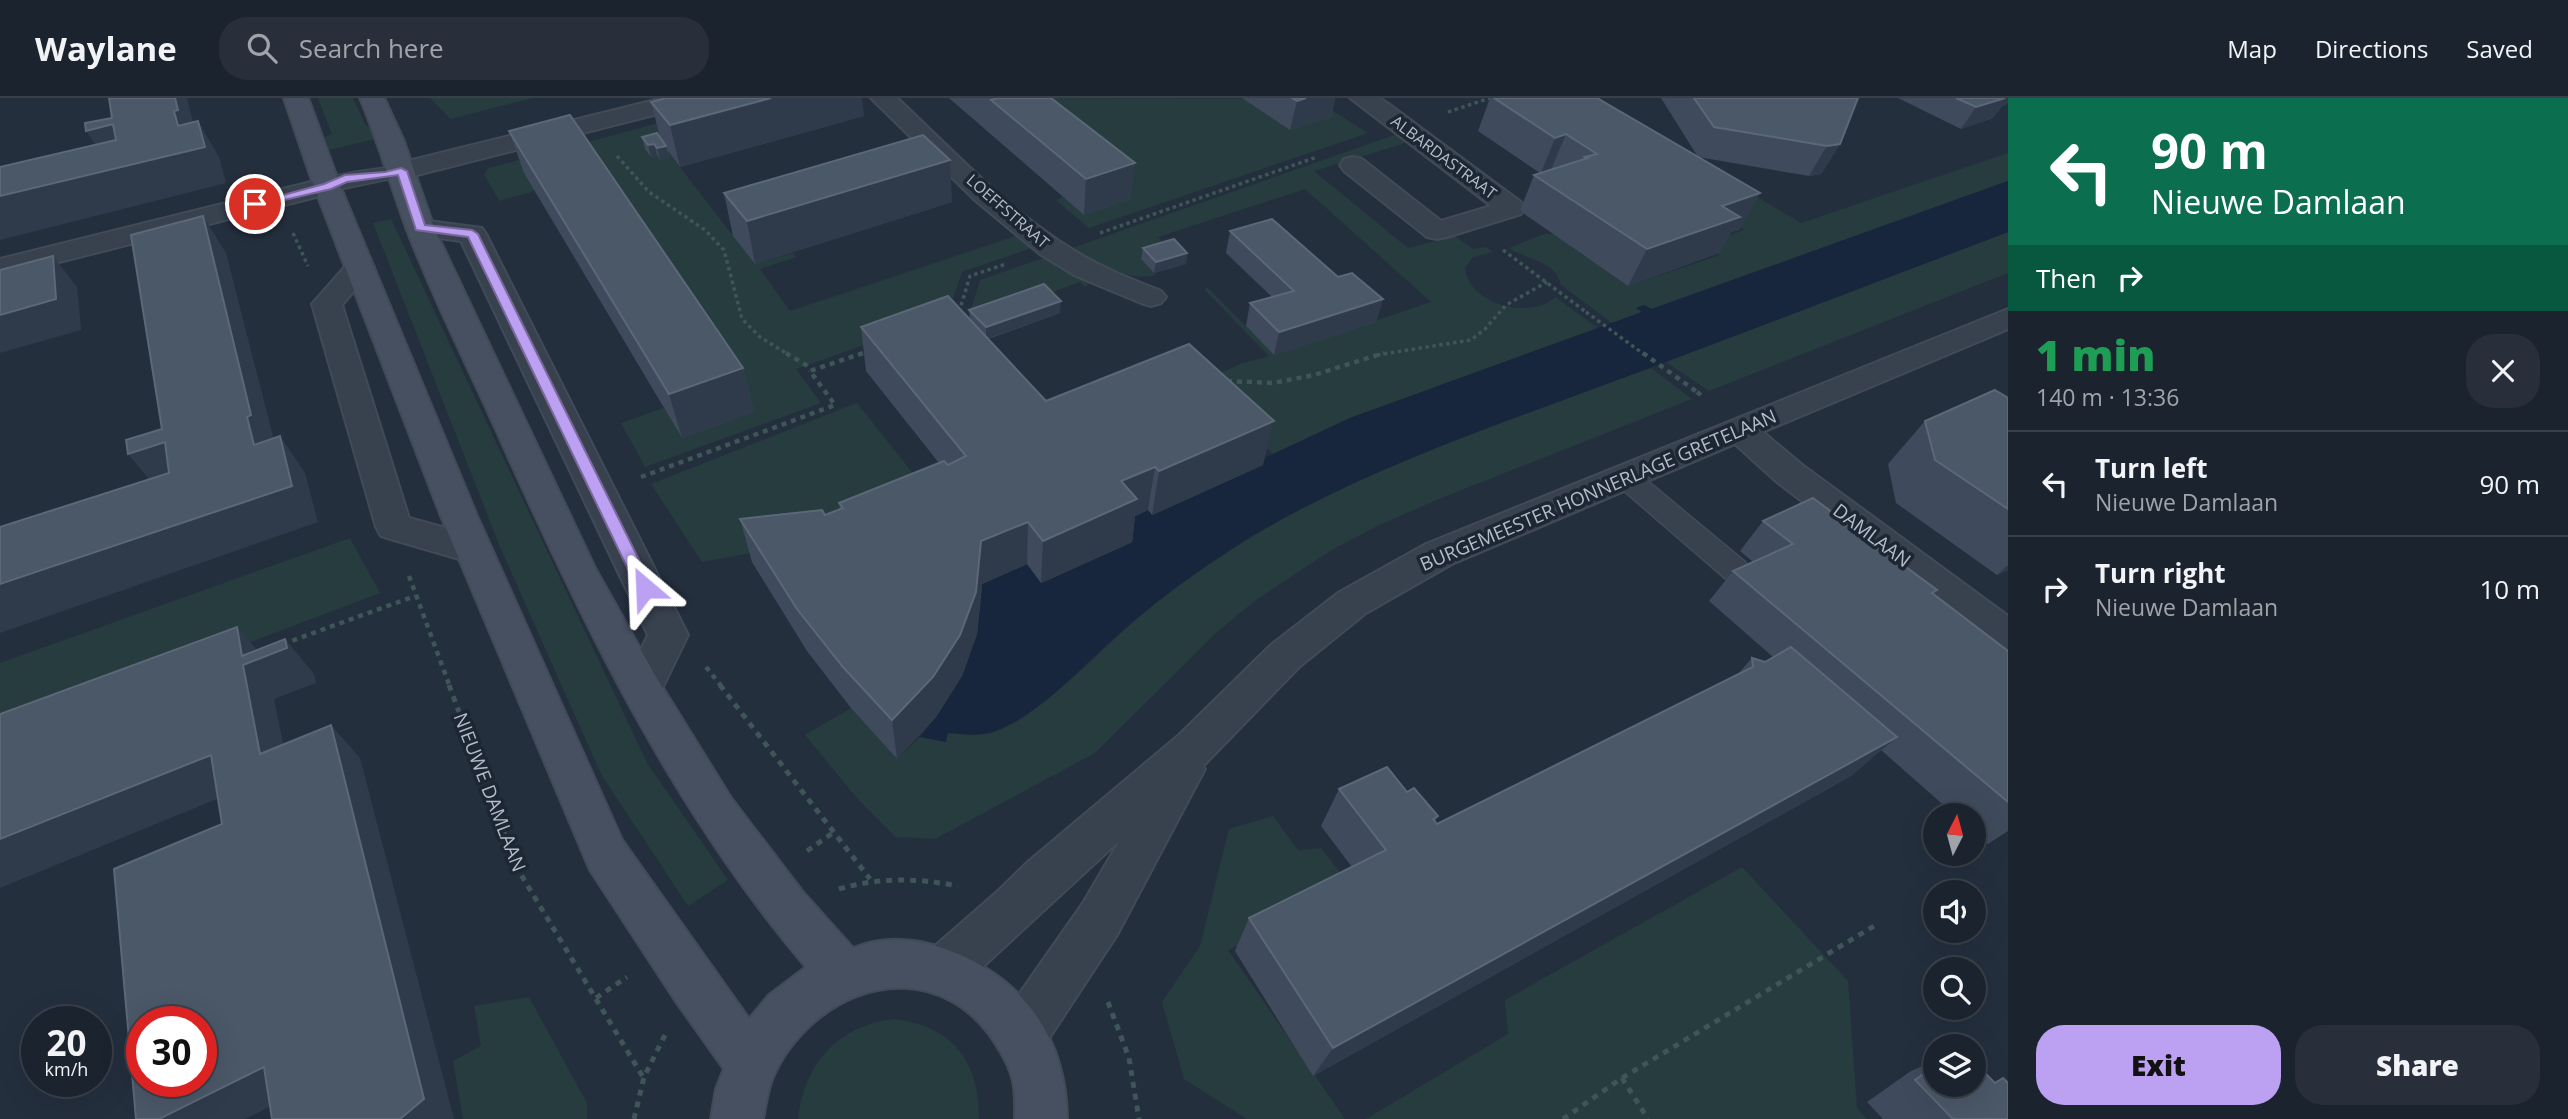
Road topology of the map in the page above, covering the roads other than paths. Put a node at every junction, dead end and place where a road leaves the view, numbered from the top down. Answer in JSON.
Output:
{"nodes":[{"id":1,"x":296,"y":98,"type":"edge"},
{"id":2,"x":372,"y":98,"type":"edge"},
{"id":3,"x":692,"y":98,"type":"edge"},
{"id":4,"x":883,"y":98,"type":"edge"},
{"id":5,"x":1362,"y":98,"type":"edge"},
{"id":6,"x":1353,"y":165,"type":"dead end"},
{"id":7,"x":401,"y":171,"type":"junction"},
{"id":8,"x":327,"y":186,"type":"junction"},
{"id":9,"x":420,"y":228,"type":"junction"},
{"id":10,"x":360,"y":267,"type":"junction"},
{"id":11,"x":0,"y":268,"type":"edge"},
{"id":12,"x":1151,"y":297,"type":"dead end"},
{"id":13,"x":2008,"y":318,"type":"edge"},
{"id":14,"x":1739,"y":429,"type":"junction"},
{"id":15,"x":1624,"y":476,"type":"junction"},
{"id":16,"x":472,"y":549,"type":"junction"},
{"id":17,"x":1735,"y":570,"type":"edge"},
{"id":18,"x":2008,"y":637,"type":"edge"},
{"id":19,"x":642,"y":689,"type":"junction"},
{"id":20,"x":1194,"y":748,"type":"junction"},
{"id":21,"x":944,"y":970,"type":"junction"},
{"id":22,"x":843,"y":973,"type":"junction"},
{"id":23,"x":1022,"y":1034,"type":"junction"},
{"id":24,"x":751,"y":1063,"type":"junction"},
{"id":25,"x":737,"y":1119,"type":"edge"},
{"id":26,"x":1041,"y":1119,"type":"edge"}],
"edges":[{"from":1,"to":8,"type":"street"},
{"from":2,"to":7,"type":"street"},
{"from":3,"to":7,"type":"street"},
{"from":4,"to":12,"type":"street","name":"LOEFFSTRAAT"},
{"from":5,"to":6,"type":"street","name":"ALBARDASTRAAT"},
{"from":7,"to":8,"type":"lane"},
{"from":7,"to":9,"type":"street"},
{"from":8,"to":10,"type":"street"},
{"from":8,"to":11,"type":"street"},
{"from":9,"to":19,"type":"street"},
{"from":9,"to":19,"type":"street"},
{"from":10,"to":16,"type":"street"},
{"from":10,"to":16,"type":"street"},
{"from":13,"to":14,"type":"street","name":"BURGEMEESTER HONNERLAGE GRETELAAN"},
{"from":14,"to":15,"type":"street","name":"BURGEMEESTER HONNERLAGE GRETELAAN"},
{"from":14,"to":18,"type":"street","name":"DAMLAAN"},
{"from":15,"to":17,"type":"lane"},
{"from":15,"to":20,"type":"street","name":"BURGEMEESTER HONNERLAGE GRETELAAN"},
{"from":16,"to":24,"type":"street"},
{"from":19,"to":22,"type":"street"},
{"from":20,"to":21,"type":"street","name":"BURGEMEESTER HONNERLAGE GRETELAAN"},
{"from":20,"to":23,"type":"street","name":"BURGEMEESTER HONNERLAGE GRETELAAN"},
{"from":21,"to":22,"type":"street"},
{"from":21,"to":23,"type":"street"},
{"from":22,"to":24,"type":"street"},
{"from":23,"to":26,"type":"street"},
{"from":24,"to":25,"type":"street"}]}
